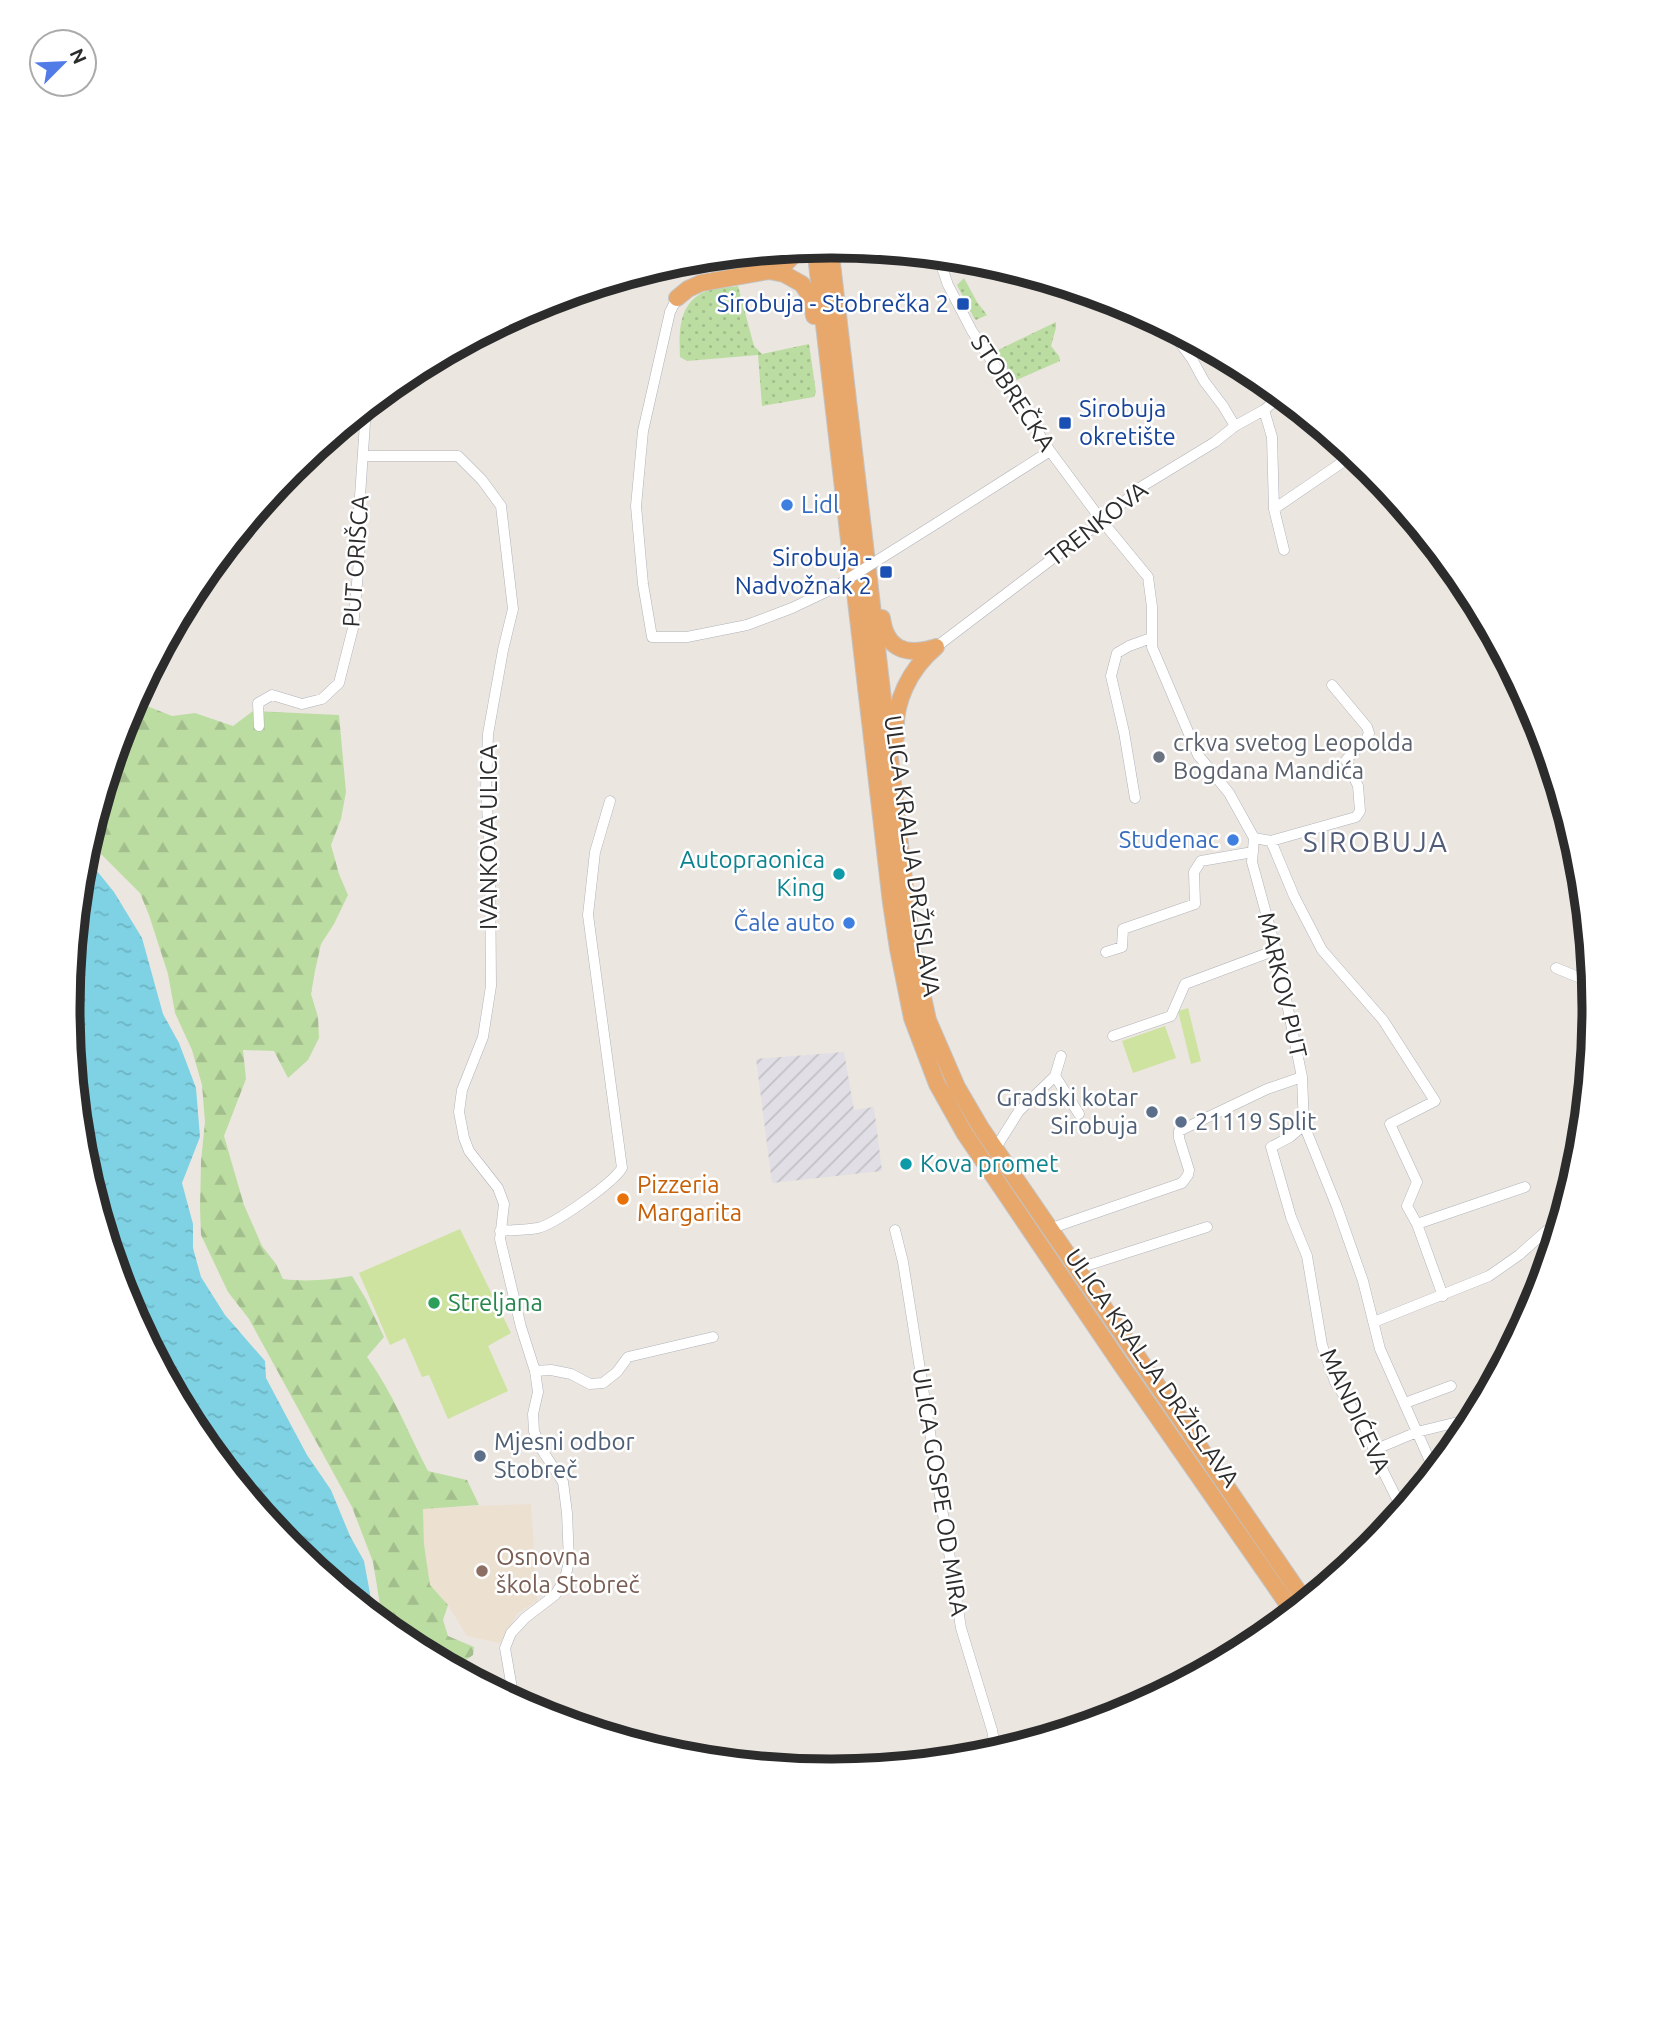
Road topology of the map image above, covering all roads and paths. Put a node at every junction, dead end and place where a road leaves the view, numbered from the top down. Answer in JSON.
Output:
{"nodes":[{"id":1,"x":831,"y":258,"type":"edge"},
{"id":2,"x":816,"y":259,"type":"edge"},
{"id":3,"x":789,"y":260,"type":"edge"},
{"id":4,"x":941,"y":266,"type":"edge"},
{"id":5,"x":769,"y":271,"type":"junction"},
{"id":6,"x":677,"y":298,"type":"joint"},
{"id":7,"x":1182,"y":346,"type":"edge"},
{"id":8,"x":829,"y":365,"type":"junction"},
{"id":9,"x":1273,"y":402,"type":"edge"},
{"id":10,"x":1264,"y":410,"type":"junction"},
{"id":11,"x":365,"y":420,"type":"edge"},
{"id":12,"x":1235,"y":426,"type":"junction"},
{"id":13,"x":1050,"y":451,"type":"junction"},
{"id":14,"x":363,"y":456,"type":"junction"},
{"id":15,"x":1344,"y":461,"type":"edge"},
{"id":16,"x":1274,"y":509,"type":"junction"},
{"id":17,"x":1102,"y":521,"type":"junction"},
{"id":18,"x":1284,"y":550,"type":"dead end"},
{"id":19,"x":870,"y":583,"type":"junction"},
{"id":20,"x":1151,"y":638,"type":"junction"},
{"id":21,"x":936,"y":647,"type":"junction"},
{"id":22,"x":1332,"y":685,"type":"dead end"},
{"id":23,"x":259,"y":726,"type":"dead end"},
{"id":24,"x":891,"y":765,"type":"junction"},
{"id":25,"x":1135,"y":798,"type":"dead end"},
{"id":26,"x":610,"y":801,"type":"dead end"},
{"id":27,"x":1254,"y":838,"type":"junction"},
{"id":28,"x":1272,"y":841,"type":"junction"},
{"id":29,"x":1253,"y":852,"type":"junction"},
{"id":30,"x":1276,"y":950,"type":"junction"},
{"id":31,"x":1106,"y":952,"type":"dead end"},
{"id":32,"x":1556,"y":968,"type":"dead end"},
{"id":33,"x":1581,"y":976,"type":"edge"},
{"id":34,"x":1113,"y":1036,"type":"dead end"},
{"id":35,"x":1061,"y":1056,"type":"dead end"},
{"id":36,"x":1055,"y":1076,"type":"junction"},
{"id":37,"x":1302,"y":1077,"type":"junction"},
{"id":38,"x":1079,"y":1114,"type":"dead end"},
{"id":39,"x":1304,"y":1125,"type":"junction"},
{"id":40,"x":995,"y":1149,"type":"junction"},
{"id":41,"x":1525,"y":1187,"type":"dead end"},
{"id":42,"x":1417,"y":1224,"type":"junction"},
{"id":43,"x":1207,"y":1227,"type":"dead end"},
{"id":44,"x":1049,"y":1229,"type":"junction"},
{"id":45,"x":895,"y":1230,"type":"dead end"},
{"id":46,"x":500,"y":1231,"type":"junction"},
{"id":47,"x":1546,"y":1231,"type":"dead end"},
{"id":48,"x":1076,"y":1269,"type":"junction"},
{"id":49,"x":1443,"y":1296,"type":"junction"},
{"id":50,"x":1374,"y":1322,"type":"junction"},
{"id":51,"x":713,"y":1337,"type":"dead end"},
{"id":52,"x":535,"y":1371,"type":"junction"},
{"id":53,"x":1451,"y":1386,"type":"dead end"},
{"id":54,"x":1405,"y":1403,"type":"junction"},
{"id":55,"x":1457,"y":1422,"type":"edge"},
{"id":56,"x":1417,"y":1432,"type":"junction"},
{"id":57,"x":1374,"y":1450,"type":"junction"},
{"id":58,"x":1430,"y":1460,"type":"edge"},
{"id":59,"x":1398,"y":1500,"type":"edge"},
{"id":60,"x":1300,"y":1594,"type":"edge"},
{"id":61,"x":1288,"y":1604,"type":"edge"},
{"id":62,"x":512,"y":1688,"type":"edge"},
{"id":63,"x":994,"y":1741,"type":"edge"}],
"edges":[{"from":1,"to":19,"type":"highway","name":"ULICA KRALJA DRŽISLAVA"},
{"from":2,"to":8,"type":"highway","name":"ULICA KRALJA DRŽISLAVA"},
{"from":3,"to":5,"type":"highway"},
{"from":4,"to":13,"type":"street","name":"STOBREČKA"},
{"from":5,"to":6,"type":"highway"},
{"from":5,"to":8,"type":"highway"},
{"from":6,"to":13,"type":"street","bridge":true},
{"from":7,"to":12,"type":"street"},
{"from":8,"to":61,"type":"highway","name":"ULICA KRALJA DRŽISLAVA"},
{"from":9,"to":10,"type":"street","name":"TRENKOVA"},
{"from":10,"to":12,"type":"street","name":"TRENKOVA"},
{"from":10,"to":16,"type":"street"},
{"from":11,"to":14,"type":"street","name":"PUT ORIŠCA"},
{"from":12,"to":17,"type":"street","name":"TRENKOVA"},
{"from":13,"to":17,"type":"street","name":"STOBREČKA"},
{"from":14,"to":23,"type":"street","name":"PUT ORIŠCA"},
{"from":14,"to":46,"type":"street","name":"IVANKOVA ULICA"},
{"from":15,"to":16,"type":"street"},
{"from":16,"to":18,"type":"street"},
{"from":17,"to":20,"type":"street"},
{"from":17,"to":21,"type":"street","name":"TRENKOVA"},
{"from":19,"to":21,"type":"highway"},
{"from":19,"to":24,"type":"highway","name":"ULICA KRALJA DRŽISLAVA"},
{"from":20,"to":25,"type":"street"},
{"from":20,"to":27,"type":"street"},
{"from":21,"to":24,"type":"highway"},
{"from":22,"to":28,"type":"street"},
{"from":24,"to":40,"type":"highway","name":"ULICA KRALJA DRŽISLAVA"},
{"from":26,"to":46,"type":"street"},
{"from":27,"to":28,"type":"street"},
{"from":27,"to":29,"type":"street","name":"MARKOV PUT"},
{"from":28,"to":42,"type":"street"},
{"from":29,"to":30,"type":"street","name":"MARKOV PUT"},
{"from":29,"to":31,"type":"street"},
{"from":30,"to":34,"type":"street"},
{"from":30,"to":37,"type":"street","name":"MARKOV PUT"},
{"from":32,"to":33,"type":"street"},
{"from":35,"to":36,"type":"street"},
{"from":36,"to":38,"type":"street"},
{"from":36,"to":40,"type":"street"},
{"from":37,"to":39,"type":"street","name":"MARKOV PUT"},
{"from":37,"to":44,"type":"street"},
{"from":39,"to":50,"type":"street","name":"MARKOV PUT"},
{"from":39,"to":57,"type":"street","name":"MANDIĆEVA"},
{"from":40,"to":44,"type":"highway","name":"ULICA KRALJA DRŽISLAVA"},
{"from":41,"to":42,"type":"street"},
{"from":42,"to":49,"type":"street"},
{"from":43,"to":48,"type":"street"},
{"from":44,"to":48,"type":"highway","name":"ULICA KRALJA DRŽISLAVA"},
{"from":45,"to":63,"type":"street","name":"ULICA GOSPE OD MIRA"},
{"from":46,"to":52,"type":"street","name":"IVANKOVA ULICA"},
{"from":47,"to":49,"type":"street"},
{"from":48,"to":60,"type":"highway","name":"ULICA KRALJA DRŽISLAVA"},
{"from":49,"to":50,"type":"street"},
{"from":50,"to":54,"type":"street","name":"MARKOV PUT"},
{"from":51,"to":52,"type":"street"},
{"from":52,"to":62,"type":"street","name":"IVANKOVA ULICA"},
{"from":53,"to":54,"type":"street"},
{"from":54,"to":56,"type":"street","name":"MARKOV PUT"},
{"from":55,"to":56,"type":"street"},
{"from":56,"to":57,"type":"street"},
{"from":56,"to":58,"type":"street","name":"MARKOV PUT"},
{"from":57,"to":59,"type":"street","name":"MANDIĆEVA"}]}
